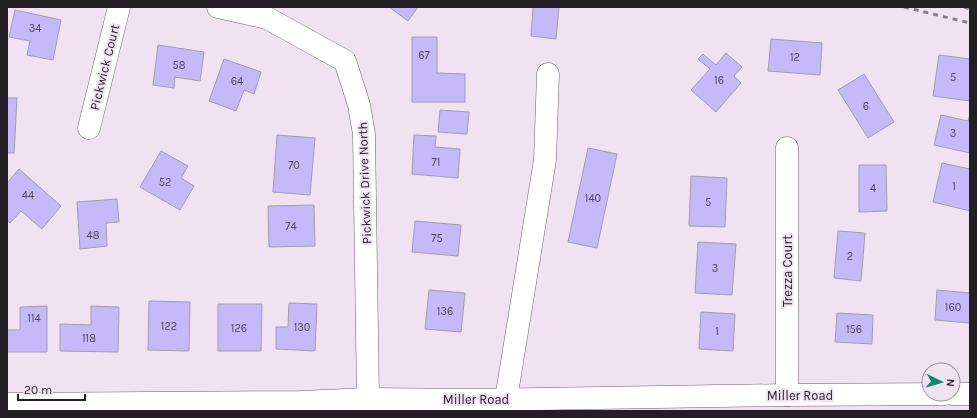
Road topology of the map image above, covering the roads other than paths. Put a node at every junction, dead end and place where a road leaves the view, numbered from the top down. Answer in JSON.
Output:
{"nodes":[{"id":1,"x":119,"y":7,"type":"edge"},
{"id":2,"x":218,"y":7,"type":"edge"},
{"id":3,"x":548,"y":74,"type":"dead end"},
{"id":4,"x":89,"y":128,"type":"dead end"},
{"id":5,"x":787,"y":148,"type":"dead end"},
{"id":6,"x":921,"y":394,"type":"edge"},
{"id":7,"x":788,"y":395,"type":"junction"},
{"id":8,"x":368,"y":399,"type":"junction"},
{"id":9,"x":506,"y":399,"type":"junction"},
{"id":10,"x":480,"y":405,"type":"edge"},
{"id":11,"x":17,"y":406,"type":"edge"}],
"edges":[{"from":1,"to":4,"type":"street","name":"Pickwick Court"},
{"from":2,"to":8,"type":"street","name":"Pickwick Drive North"},
{"from":3,"to":9,"type":"street"},
{"from":5,"to":7,"type":"street","name":"Trezza Court"},
{"from":6,"to":7,"type":"street","name":"Miller Road"},
{"from":7,"to":9,"type":"street","name":"Miller Road"},
{"from":8,"to":10,"type":"street","name":"Miller Road"},
{"from":8,"to":11,"type":"street","name":"Miller Road"},
{"from":9,"to":10,"type":"street","name":"Miller Road"}]}
